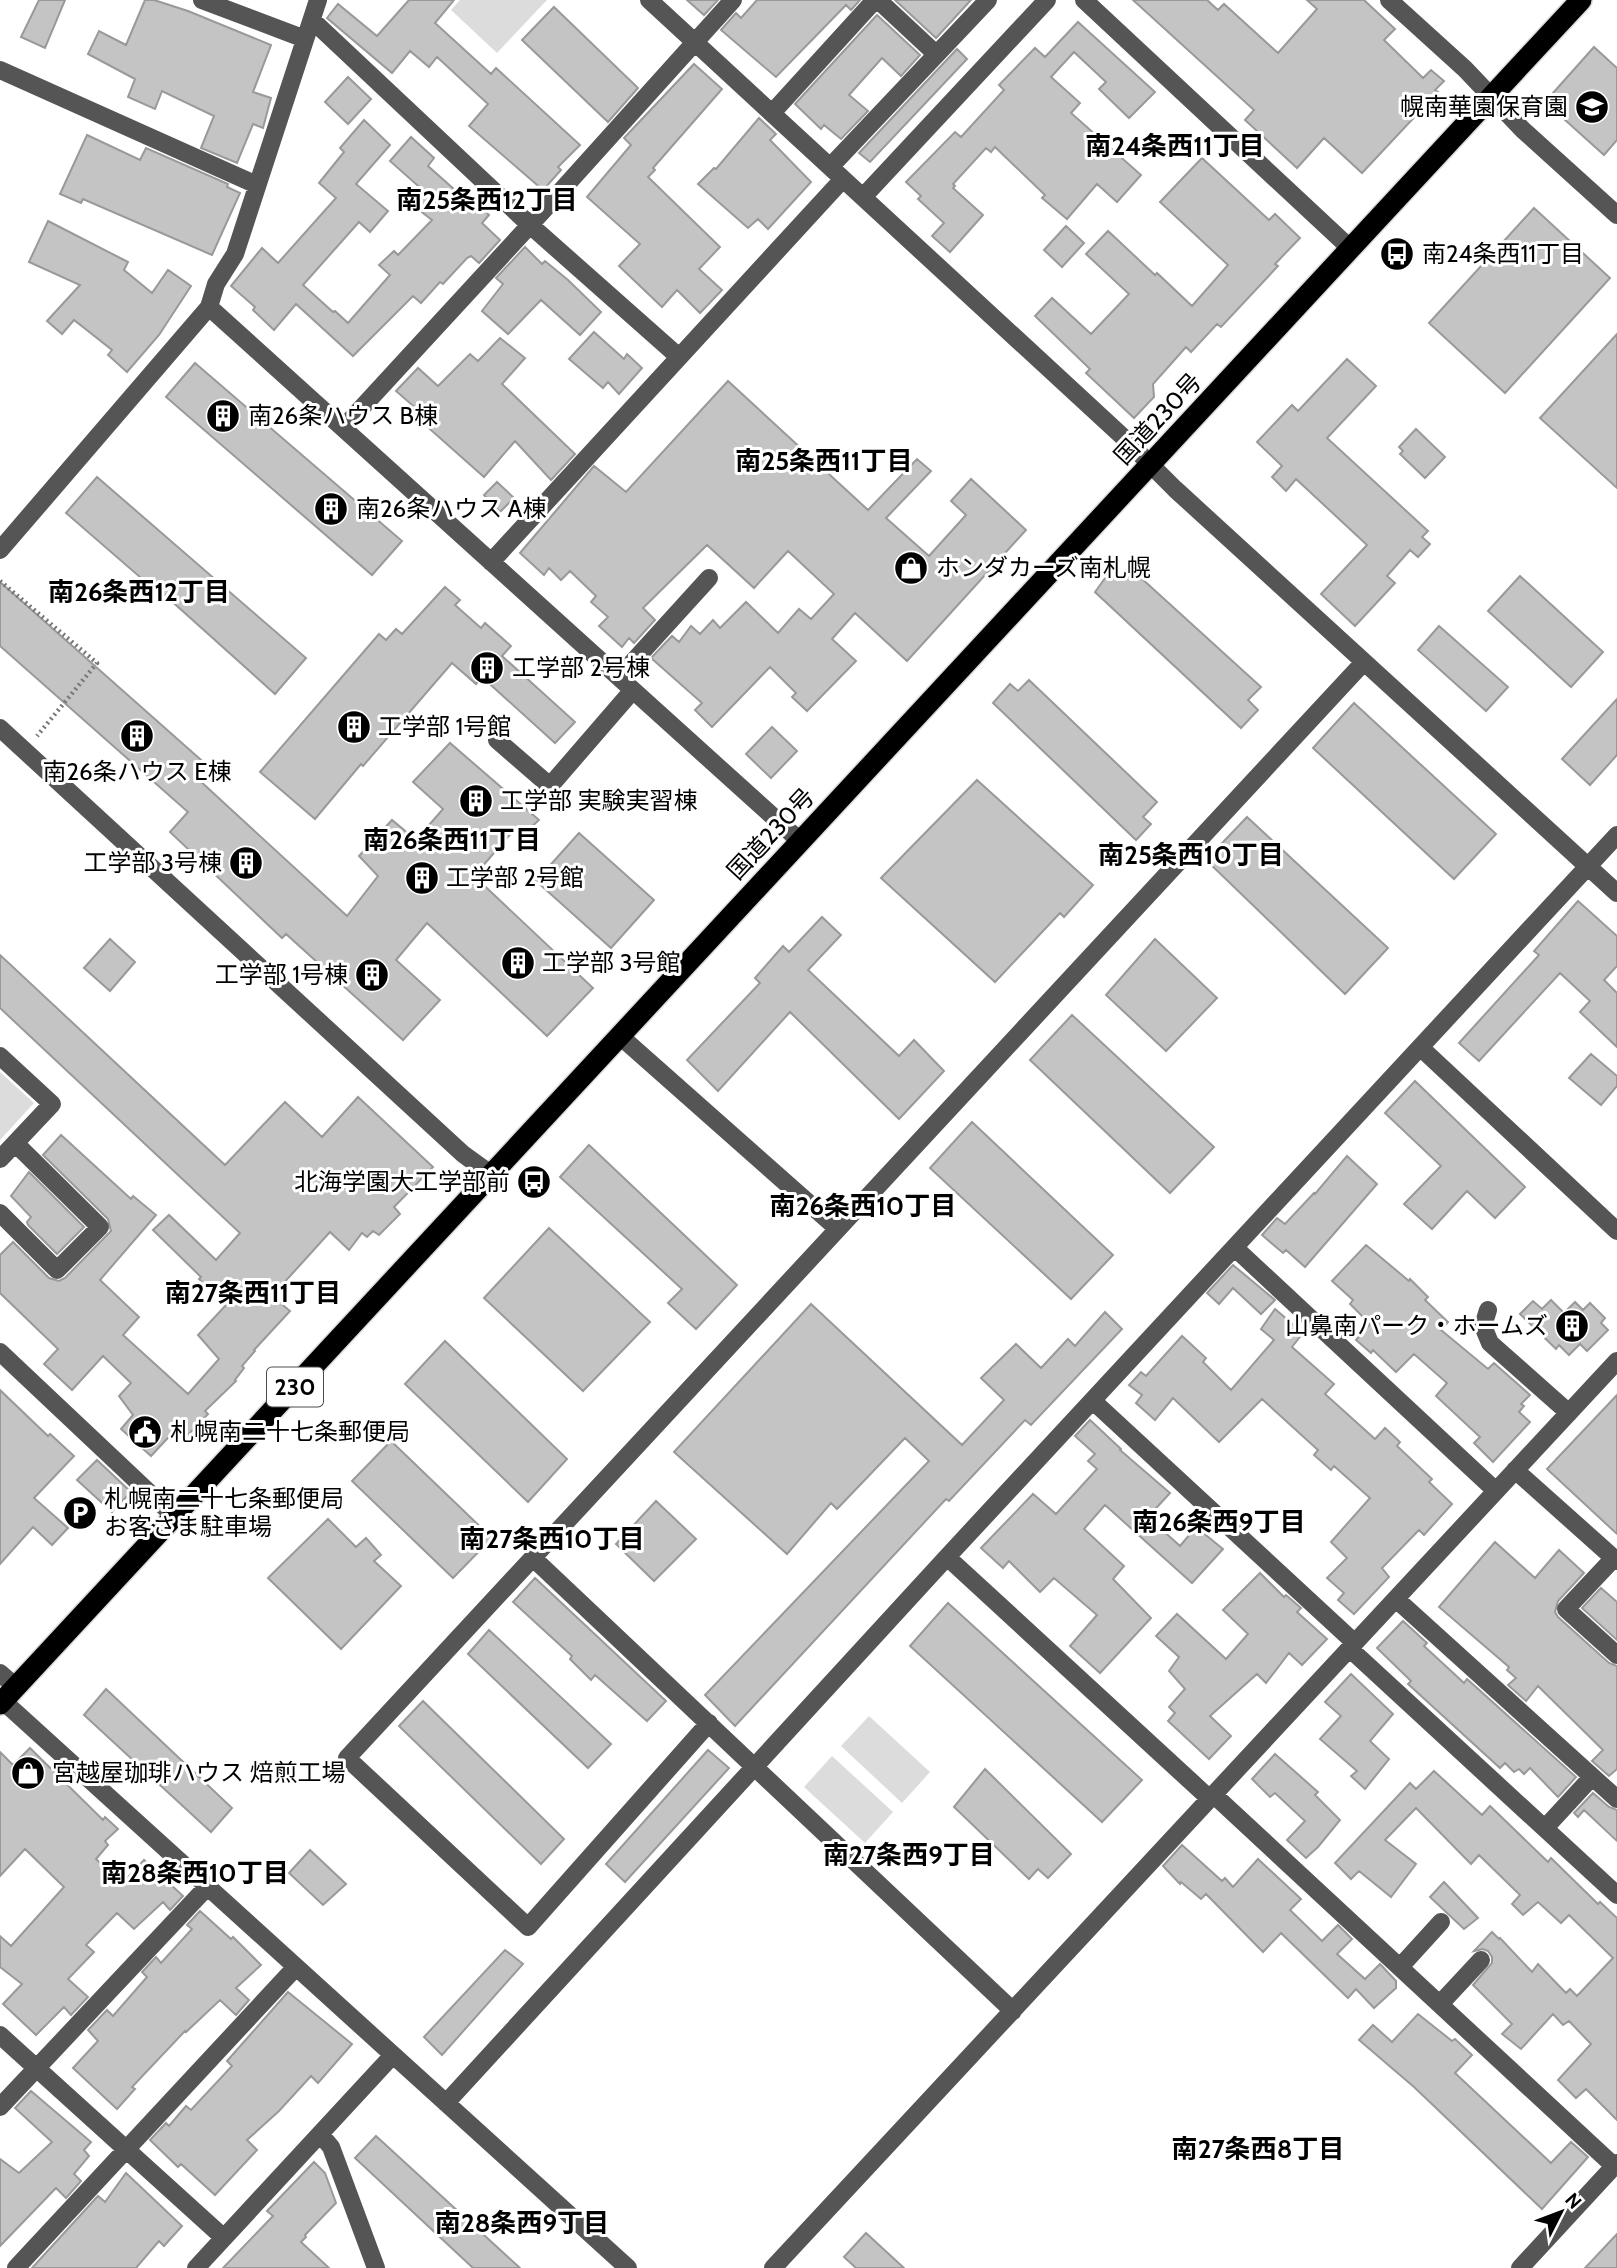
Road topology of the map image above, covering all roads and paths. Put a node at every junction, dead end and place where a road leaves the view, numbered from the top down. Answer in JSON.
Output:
{"nodes":[{"id":1,"x":202,"y":0,"type":"edge"},
{"id":2,"x":318,"y":0,"type":"edge"},
{"id":3,"x":649,"y":0,"type":"edge"},
{"id":4,"x":733,"y":0,"type":"edge"},
{"id":5,"x":876,"y":0,"type":"edge"},
{"id":6,"x":988,"y":0,"type":"edge"},
{"id":7,"x":1047,"y":0,"type":"edge"},
{"id":8,"x":1084,"y":0,"type":"edge"},
{"id":9,"x":1390,"y":0,"type":"edge"},
{"id":10,"x":1581,"y":0,"type":"edge"},
{"id":11,"x":312,"y":20,"type":"junction"},
{"id":12,"x":305,"y":38,"type":"junction"},
{"id":13,"x":695,"y":43,"type":"junction"},
{"id":14,"x":936,"y":54,"type":"junction"},
{"id":15,"x":0,"y":70,"type":"edge"},
{"id":16,"x":1492,"y":97,"type":"junction"},
{"id":17,"x":772,"y":113,"type":"junction"},
{"id":18,"x":837,"y":173,"type":"junction"},
{"id":19,"x":257,"y":185,"type":"junction"},
{"id":20,"x":863,"y":197,"type":"junction"},
{"id":21,"x":1617,"y":215,"type":"edge"},
{"id":22,"x":530,"y":225,"type":"junction"},
{"id":23,"x":1351,"y":249,"type":"junction"},
{"id":24,"x":209,"y":307,"type":"junction"},
{"id":25,"x":679,"y":357,"type":"junction"},
{"id":26,"x":343,"y":428,"type":"junction"},
{"id":27,"x":1152,"y":465,"type":"junction"},
{"id":28,"x":0,"y":550,"type":"edge"},
{"id":29,"x":491,"y":562,"type":"junction"},
{"id":30,"x":709,"y":578,"type":"dead end"},
{"id":31,"x":0,"y":580,"type":"edge"},
{"id":32,"x":1364,"y":662,"type":"junction"},
{"id":33,"x":619,"y":677,"type":"junction"},
{"id":34,"x":633,"y":690,"type":"junction"},
{"id":35,"x":0,"y":728,"type":"edge"},
{"id":36,"x":40,"y":732,"type":"dead end"},
{"id":37,"x":497,"y":740,"type":"dead end"},
{"id":38,"x":1617,"y":835,"type":"edge"},
{"id":39,"x":800,"y":841,"type":"junction"},
{"id":40,"x":1587,"y":866,"type":"junction"},
{"id":41,"x":1617,"y":893,"type":"edge"},
{"id":42,"x":620,"y":1036,"type":"junction"},
{"id":43,"x":1421,"y":1048,"type":"junction"},
{"id":44,"x":0,"y":1056,"type":"edge"},
{"id":45,"x":15,"y":1143,"type":"junction"},
{"id":46,"x":0,"y":1159,"type":"edge"},
{"id":47,"x":492,"y":1175,"type":"junction"},
{"id":48,"x":0,"y":1213,"type":"edge"},
{"id":49,"x":838,"y":1229,"type":"junction"},
{"id":50,"x":1617,"y":1231,"type":"edge"},
{"id":51,"x":1235,"y":1248,"type":"junction"},
{"id":52,"x":1489,"y":1310,"type":"dead end"},
{"id":53,"x":0,"y":1352,"type":"edge"},
{"id":54,"x":1617,"y":1361,"type":"edge"},
{"id":55,"x":1093,"y":1401,"type":"junction"},
{"id":56,"x":1569,"y":1413,"type":"junction"},
{"id":57,"x":1515,"y":1470,"type":"junction"},
{"id":58,"x":1496,"y":1491,"type":"junction"},
{"id":59,"x":174,"y":1516,"type":"junction"},
{"id":60,"x":947,"y":1557,"type":"junction"},
{"id":61,"x":533,"y":1558,"type":"junction"},
{"id":62,"x":1615,"y":1560,"type":"edge"},
{"id":63,"x":1396,"y":1599,"type":"junction"},
{"id":64,"x":1352,"y":1646,"type":"junction"},
{"id":65,"x":1617,"y":1655,"type":"edge"},
{"id":66,"x":0,"y":1673,"type":"edge"},
{"id":67,"x":6,"y":1698,"type":"edge"},
{"id":68,"x":709,"y":1723,"type":"junction"},
{"id":69,"x":755,"y":1767,"type":"junction"},
{"id":70,"x":1592,"y":1777,"type":"junction"},
{"id":71,"x":1212,"y":1797,"type":"junction"},
{"id":72,"x":1617,"y":1800,"type":"edge"},
{"id":73,"x":1545,"y":1828,"type":"junction"},
{"id":74,"x":208,"y":1886,"type":"junction"},
{"id":75,"x":1617,"y":1895,"type":"edge"},
{"id":76,"x":1441,"y":1922,"type":"dead end"},
{"id":77,"x":1481,"y":1960,"type":"dead end"},
{"id":78,"x":1400,"y":1967,"type":"junction"},
{"id":79,"x":295,"y":1968,"type":"junction"},
{"id":80,"x":1440,"y":2004,"type":"junction"},
{"id":81,"x":1013,"y":2011,"type":"junction"},
{"id":82,"x":0,"y":2035,"type":"edge"},
{"id":83,"x":393,"y":2055,"type":"junction"},
{"id":84,"x":36,"y":2068,"type":"junction"},
{"id":85,"x":446,"y":2103,"type":"junction"},
{"id":86,"x":0,"y":2107,"type":"edge"},
{"id":87,"x":320,"y":2134,"type":"junction"},
{"id":88,"x":126,"y":2149,"type":"junction"},
{"id":89,"x":1616,"y":2165,"type":"edge"},
{"id":90,"x":223,"y":2238,"type":"junction"},
{"id":91,"x":16,"y":2268,"type":"edge"},
{"id":92,"x":196,"y":2268,"type":"edge"},
{"id":93,"x":376,"y":2268,"type":"edge"},
{"id":94,"x":628,"y":2268,"type":"edge"},
{"id":95,"x":773,"y":2268,"type":"edge"},
{"id":96,"x":1520,"y":2268,"type":"edge"}],
"edges":[{"from":1,"to":12,"type":"street"},
{"from":2,"to":11,"type":"street"},
{"from":3,"to":13,"type":"street"},
{"from":4,"to":13,"type":"street"},
{"from":5,"to":14,"type":"street"},
{"from":5,"to":17,"type":"street"},
{"from":6,"to":14,"type":"street"},
{"from":7,"to":20,"type":"street"},
{"from":8,"to":23,"type":"street"},
{"from":9,"to":16,"type":"street"},
{"from":10,"to":16,"type":"highway","name":"国道230号","number":"230"},
{"from":11,"to":12,"type":"street"},
{"from":11,"to":22,"type":"street"},
{"from":12,"to":19,"type":"street"},
{"from":13,"to":17,"type":"street"},
{"from":13,"to":22,"type":"street"},
{"from":14,"to":18,"type":"street"},
{"from":15,"to":19,"type":"street"},
{"from":16,"to":21,"type":"street"},
{"from":16,"to":23,"type":"highway","name":"国道230号","number":"230"},
{"from":17,"to":18,"type":"street"},
{"from":18,"to":20,"type":"street"},
{"from":18,"to":25,"type":"street"},
{"from":19,"to":24,"type":"street"},
{"from":20,"to":27,"type":"street"},
{"from":22,"to":25,"type":"street"},
{"from":22,"to":26,"type":"street"},
{"from":23,"to":27,"type":"highway","name":"国道230号","number":"230"},
{"from":24,"to":26,"type":"street"},
{"from":24,"to":28,"type":"street"},
{"from":25,"to":29,"type":"street"},
{"from":26,"to":29,"type":"street"},
{"from":27,"to":32,"type":"street"},
{"from":27,"to":39,"type":"highway","name":"国道230号","number":"230"},
{"from":29,"to":33,"type":"street"},
{"from":30,"to":33,"type":"street"},
{"from":31,"to":36,"type":"path"},
{"from":32,"to":40,"type":"street"},
{"from":32,"to":49,"type":"street"},
{"from":33,"to":34,"type":"street"},
{"from":34,"to":37,"type":"street"},
{"from":34,"to":39,"type":"street"},
{"from":35,"to":47,"type":"street"},
{"from":38,"to":40,"type":"street"},
{"from":39,"to":42,"type":"highway","name":"国道230号","number":"230"},
{"from":40,"to":41,"type":"street"},
{"from":40,"to":43,"type":"street"},
{"from":42,"to":47,"type":"highway","name":"国道230号","number":"230"},
{"from":42,"to":49,"type":"street"},
{"from":43,"to":50,"type":"street"},
{"from":43,"to":51,"type":"street"},
{"from":44,"to":45,"type":"street"},
{"from":45,"to":46,"type":"street"},
{"from":45,"to":48,"type":"street"},
{"from":47,"to":59,"type":"highway","name":"国道230号","number":"230"},
{"from":49,"to":61,"type":"street"},
{"from":51,"to":55,"type":"street"},
{"from":51,"to":58,"type":"street"},
{"from":52,"to":56,"type":"street"},
{"from":53,"to":59,"type":"street"},
{"from":54,"to":56,"type":"street"},
{"from":55,"to":60,"type":"street"},
{"from":55,"to":64,"type":"street"},
{"from":56,"to":57,"type":"street"},
{"from":57,"to":58,"type":"street"},
{"from":57,"to":62,"type":"street"},
{"from":58,"to":63,"type":"street"},
{"from":59,"to":67,"type":"highway","name":"国道230号","number":"230"},
{"from":60,"to":69,"type":"street"},
{"from":60,"to":71,"type":"street"},
{"from":61,"to":68,"type":"street"},
{"from":61,"to":68,"type":"street"},
{"from":62,"to":65,"type":"street"},
{"from":63,"to":64,"type":"street"},
{"from":63,"to":70,"type":"street"},
{"from":64,"to":71,"type":"street"},
{"from":64,"to":73,"type":"street"},
{"from":66,"to":67,"type":"street"},
{"from":67,"to":74,"type":"street"},
{"from":68,"to":69,"type":"street"},
{"from":69,"to":81,"type":"street"},
{"from":69,"to":85,"type":"street"},
{"from":70,"to":72,"type":"street"},
{"from":70,"to":73,"type":"street"},
{"from":71,"to":78,"type":"street"},
{"from":71,"to":81,"type":"street"},
{"from":73,"to":75,"type":"street"},
{"from":74,"to":79,"type":"street"},
{"from":74,"to":84,"type":"street"},
{"from":76,"to":78,"type":"street"},
{"from":77,"to":80,"type":"street"},
{"from":78,"to":80,"type":"street"},
{"from":79,"to":83,"type":"street"},
{"from":79,"to":88,"type":"street"},
{"from":80,"to":89,"type":"street"},
{"from":81,"to":95,"type":"street"},
{"from":82,"to":84,"type":"street"},
{"from":83,"to":85,"type":"street"},
{"from":83,"to":87,"type":"street"},
{"from":84,"to":86,"type":"street"},
{"from":84,"to":88,"type":"street"},
{"from":85,"to":94,"type":"street"},
{"from":87,"to":90,"type":"street"},
{"from":87,"to":93,"type":"street"},
{"from":88,"to":90,"type":"street"},
{"from":88,"to":91,"type":"street"},
{"from":89,"to":96,"type":"street"},
{"from":90,"to":92,"type":"street"}]}
